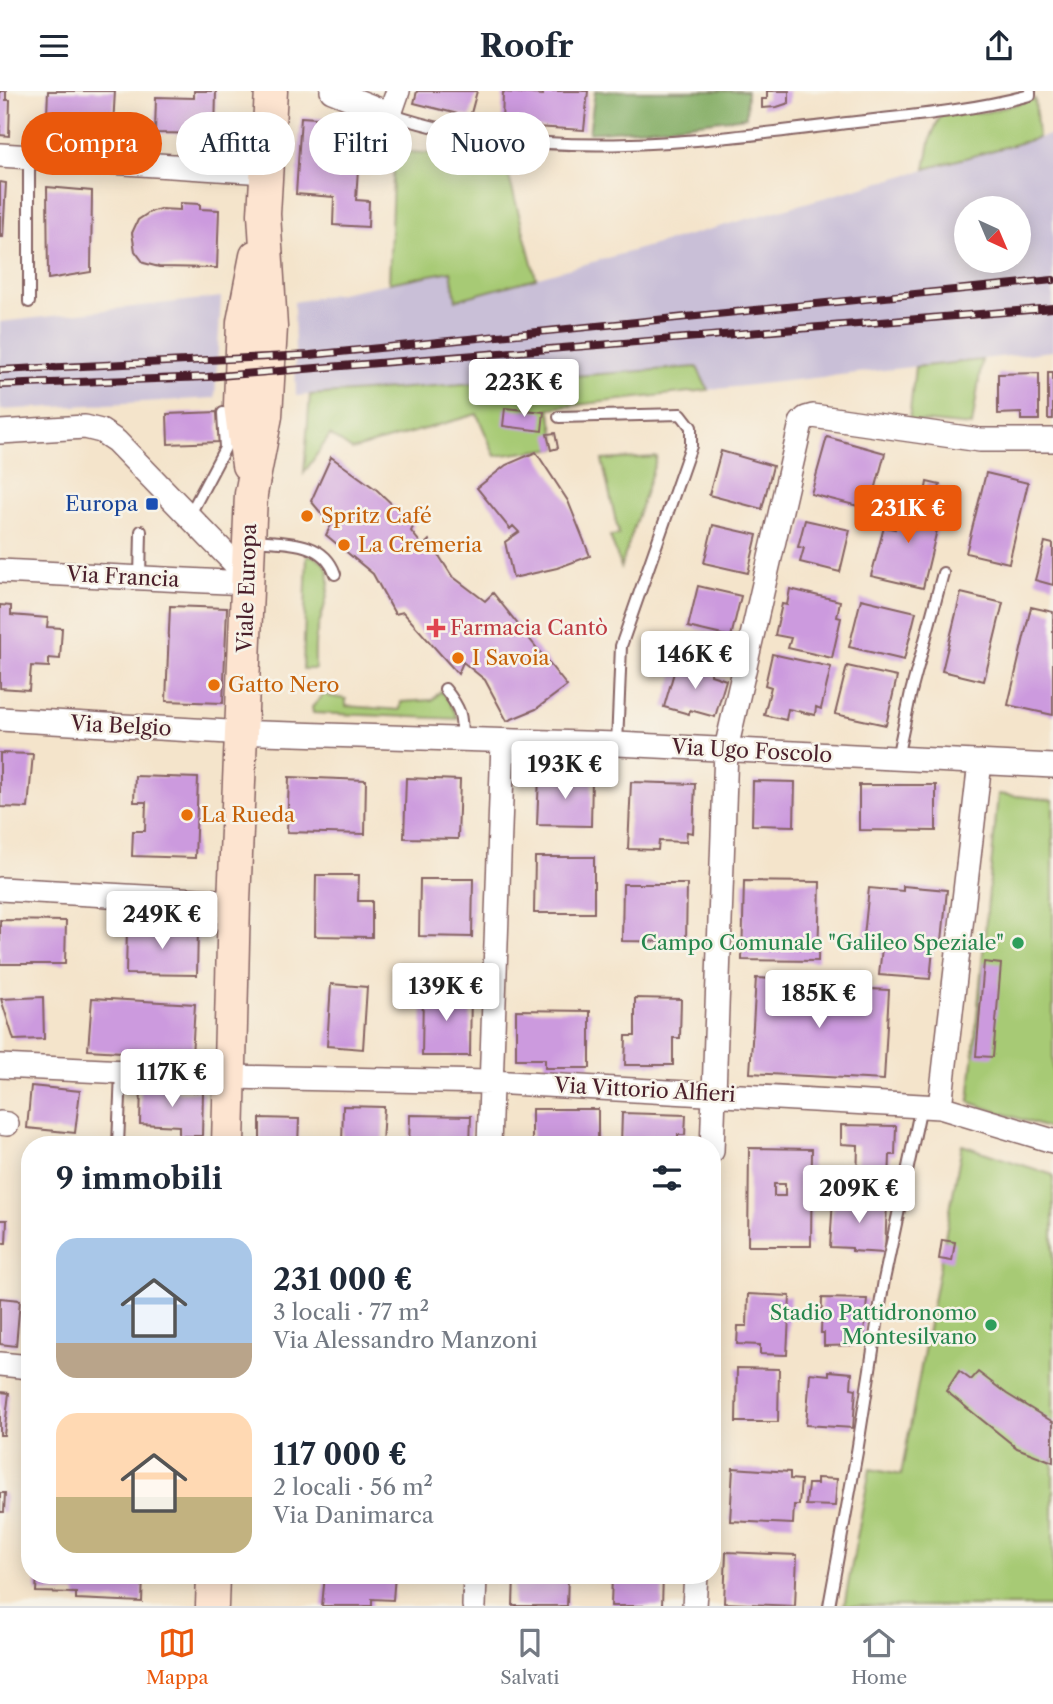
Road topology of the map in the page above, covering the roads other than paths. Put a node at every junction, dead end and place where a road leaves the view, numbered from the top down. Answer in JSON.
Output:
{"nodes":[{"id":1,"x":271,"y":91,"type":"edge"},
{"id":2,"x":331,"y":91,"type":"edge"},
{"id":3,"x":398,"y":91,"type":"edge"},
{"id":4,"x":1030,"y":93,"type":"edge"},
{"id":5,"x":270,"y":112,"type":"edge"},
{"id":6,"x":385,"y":112,"type":"edge"},
{"id":7,"x":391,"y":112,"type":"edge"},
{"id":8,"x":412,"y":122,"type":"edge"},
{"id":9,"x":0,"y":155,"type":"edge"},
{"id":10,"x":21,"y":156,"type":"edge"},
{"id":11,"x":29,"y":175,"type":"edge"},
{"id":12,"x":267,"y":175,"type":"edge"},
{"id":13,"x":29,"y":302,"type":"dead end"},
{"id":14,"x":223,"y":413,"type":"dead end"},
{"id":15,"x":559,"y":417,"type":"dead end"},
{"id":16,"x":0,"y":432,"type":"edge"},
{"id":17,"x":1053,"y":440,"type":"edge"},
{"id":18,"x":189,"y":516,"type":"junction"},
{"id":19,"x":141,"y":531,"type":"dead end"},
{"id":20,"x":249,"y":540,"type":"junction"},
{"id":21,"x":0,"y":571,"type":"edge"},
{"id":22,"x":943,"y":573,"type":"dead end"},
{"id":23,"x":335,"y":574,"type":"dead end"},
{"id":24,"x":140,"y":578,"type":"junction"},
{"id":25,"x":247,"y":580,"type":"junction"},
{"id":26,"x":445,"y":689,"type":"dead end"},
{"id":27,"x":0,"y":719,"type":"edge"},
{"id":28,"x":241,"y":732,"type":"junction"},
{"id":29,"x":462,"y":740,"type":"junction"},
{"id":30,"x":503,"y":742,"type":"junction"},
{"id":31,"x":617,"y":744,"type":"junction"},
{"id":32,"x":726,"y":749,"type":"junction"},
{"id":33,"x":897,"y":758,"type":"junction"},
{"id":34,"x":980,"y":762,"type":"junction"},
{"id":35,"x":1053,"y":766,"type":"edge"},
{"id":36,"x":0,"y":889,"type":"edge"},
{"id":37,"x":234,"y":902,"type":"junction"},
{"id":38,"x":0,"y":1066,"type":"edge"},
{"id":39,"x":121,"y":1072,"type":"junction"},
{"id":40,"x":231,"y":1077,"type":"junction"},
{"id":41,"x":491,"y":1082,"type":"junction"},
{"id":42,"x":714,"y":1093,"type":"junction"},
{"id":43,"x":930,"y":1106,"type":"junction"},
{"id":44,"x":118,"y":1136,"type":"edge"},
{"id":45,"x":228,"y":1136,"type":"edge"},
{"id":46,"x":489,"y":1136,"type":"edge"},
{"id":47,"x":713,"y":1136,"type":"edge"},
{"id":48,"x":1053,"y":1141,"type":"edge"},
{"id":49,"x":0,"y":1364,"type":"edge"},
{"id":50,"x":21,"y":1366,"type":"edge"},
{"id":51,"x":213,"y":1584,"type":"edge"},
{"id":52,"x":475,"y":1584,"type":"edge"},
{"id":53,"x":696,"y":1584,"type":"edge"},
{"id":54,"x":212,"y":1606,"type":"edge"},
{"id":55,"x":474,"y":1606,"type":"edge"},
{"id":56,"x":695,"y":1606,"type":"edge"},
{"id":57,"x":829,"y":1606,"type":"edge"}],
"edges":[{"from":1,"to":5,"type":"street","name":"Viale Europa"},
{"from":2,"to":6,"type":"street"},
{"from":3,"to":7,"type":"street"},
{"from":4,"to":8,"type":"lane"},
{"from":9,"to":10,"type":"street"},
{"from":11,"to":13,"type":"lane"},
{"from":12,"to":20,"type":"street","name":"Viale Europa"},
{"from":14,"to":18,"type":"lane"},
{"from":15,"to":31,"type":"lane"},
{"from":16,"to":18,"type":"street"},
{"from":17,"to":32,"type":"street"},
{"from":18,"to":25,"type":"street"},
{"from":19,"to":24,"type":"lane"},
{"from":20,"to":23,"type":"lane"},
{"from":20,"to":25,"type":"street","name":"Viale Europa"},
{"from":21,"to":24,"type":"street","name":"Via Francia"},
{"from":22,"to":33,"type":"lane"},
{"from":24,"to":25,"type":"street","name":"Via Francia"},
{"from":25,"to":28,"type":"street","name":"Viale Europa"},
{"from":26,"to":29,"type":"lane"},
{"from":27,"to":28,"type":"street","name":"Via Belgio"},
{"from":28,"to":29,"type":"street","name":"Via Ugo Foscolo"},
{"from":28,"to":37,"type":"street","name":"Viale Europa"},
{"from":29,"to":30,"type":"street","name":"Via Ugo Foscolo"},
{"from":30,"to":31,"type":"street","name":"Via Ugo Foscolo"},
{"from":30,"to":41,"type":"street"},
{"from":31,"to":32,"type":"street","name":"Via Ugo Foscolo"},
{"from":32,"to":33,"type":"street","name":"Via Ugo Foscolo"},
{"from":32,"to":42,"type":"street"},
{"from":33,"to":34,"type":"street","name":"Via Ugo Foscolo"},
{"from":34,"to":35,"type":"street","name":"Via Ugo Foscolo"},
{"from":34,"to":43,"type":"street"},
{"from":36,"to":37,"type":"street"},
{"from":37,"to":40,"type":"street","name":"Viale Europa"},
{"from":38,"to":39,"type":"street","name":"Via Vittorio Alfieri"},
{"from":39,"to":40,"type":"street","name":"Via Vittorio Alfieri"},
{"from":39,"to":44,"type":"lane"},
{"from":40,"to":41,"type":"street","name":"Via Vittorio Alfieri"},
{"from":40,"to":45,"type":"street","name":"Viale Europa"},
{"from":41,"to":42,"type":"street","name":"Via Vittorio Alfieri"},
{"from":41,"to":46,"type":"street"},
{"from":42,"to":43,"type":"street","name":"Via Vittorio Alfieri"},
{"from":42,"to":47,"type":"street"},
{"from":43,"to":48,"type":"street","name":"Via Vittorio Alfieri"},
{"from":43,"to":57,"type":"lane"},
{"from":49,"to":50,"type":"street"},
{"from":51,"to":54,"type":"street"},
{"from":52,"to":55,"type":"street"},
{"from":53,"to":56,"type":"street"}]}
